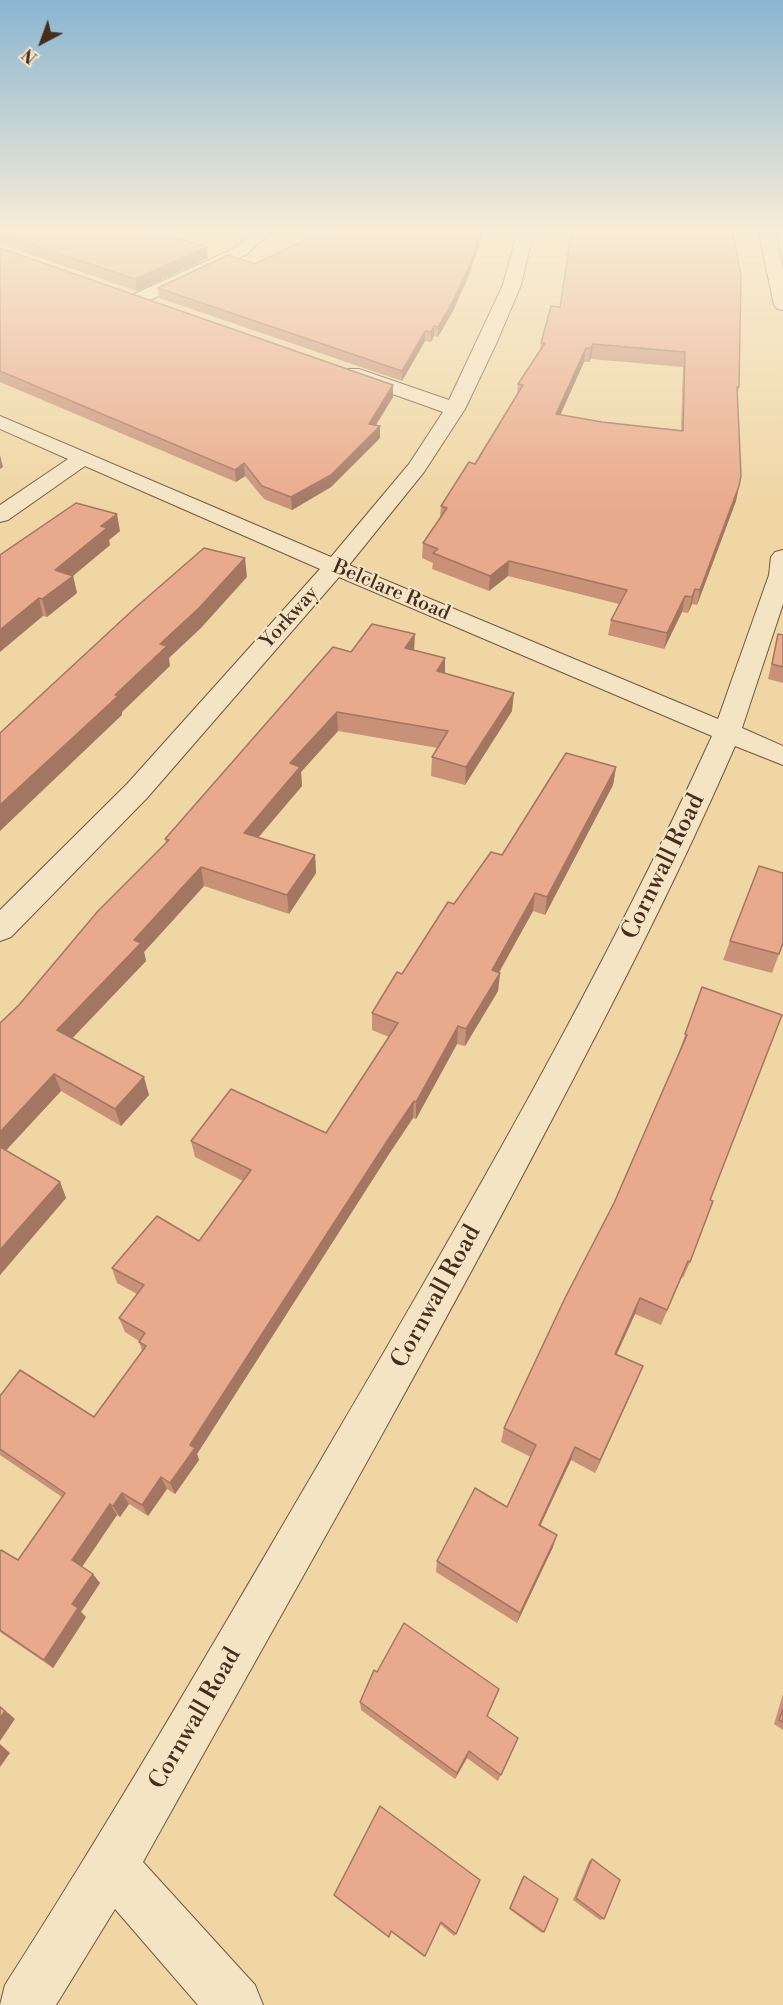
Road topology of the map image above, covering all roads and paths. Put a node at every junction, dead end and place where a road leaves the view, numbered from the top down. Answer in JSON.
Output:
{"nodes":[{"id":1,"x":496,"y":323,"type":"edge"},
{"id":2,"x":334,"y":367,"type":"edge"},
{"id":3,"x":455,"y":409,"type":"junction"},
{"id":4,"x":0,"y":422,"type":"edge"},
{"id":5,"x":83,"y":458,"type":"junction"},
{"id":6,"x":0,"y":515,"type":"edge"},
{"id":7,"x":783,"y":557,"type":"edge"},
{"id":8,"x":335,"y":567,"type":"junction"},
{"id":9,"x":727,"y":732,"type":"junction"},
{"id":10,"x":783,"y":756,"type":"edge"},
{"id":11,"x":0,"y":929,"type":"edge"},
{"id":12,"x":112,"y":1866,"type":"junction"},
{"id":13,"x":25,"y":2005,"type":"edge"},
{"id":14,"x":234,"y":2005,"type":"edge"}],
"edges":[{"from":1,"to":3,"type":"street","name":"Yorkway"},
{"from":2,"to":3,"type":"street"},
{"from":3,"to":8,"type":"street","name":"Yorkway"},
{"from":4,"to":5,"type":"street","name":"Belclare Road"},
{"from":5,"to":6,"type":"street"},
{"from":5,"to":8,"type":"street","name":"Belclare Road"},
{"from":7,"to":9,"type":"street","name":"Cornwall Road"},
{"from":8,"to":9,"type":"street","name":"Belclare Road"},
{"from":8,"to":11,"type":"street","name":"Yorkway"},
{"from":9,"to":10,"type":"street","name":"Belclare Road"},
{"from":9,"to":12,"type":"street","name":"Cornwall Road"},
{"from":12,"to":13,"type":"street","name":"Cornwall Road"},
{"from":12,"to":14,"type":"street"}]}
